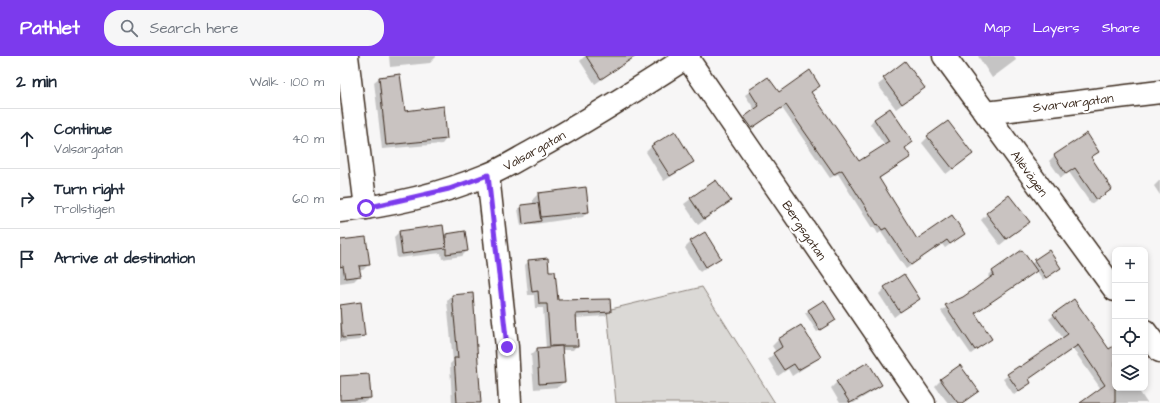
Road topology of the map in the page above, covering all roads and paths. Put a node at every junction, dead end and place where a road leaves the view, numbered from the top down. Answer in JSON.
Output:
{"nodes":[{"id":1,"x":347,"y":56,"type":"edge"},
{"id":2,"x":687,"y":56,"type":"edge"},
{"id":3,"x":944,"y":56,"type":"edge"},
{"id":4,"x":1160,"y":92,"type":"edge"},
{"id":5,"x":986,"y":113,"type":"junction"},
{"id":6,"x":488,"y":175,"type":"junction"},
{"id":7,"x":366,"y":208,"type":"junction"},
{"id":8,"x":340,"y":211,"type":"edge"},
{"id":9,"x":1112,"y":286,"type":"edge"},
{"id":10,"x":1148,"y":335,"type":"edge"},
{"id":11,"x":1160,"y":351,"type":"edge"},
{"id":12,"x":510,"y":403,"type":"edge"},
{"id":13,"x":924,"y":403,"type":"edge"}],
"edges":[{"from":1,"to":7,"type":"street"},
{"from":2,"to":6,"type":"street","name":"Valsargatan"},
{"from":2,"to":13,"type":"street","name":"Bergsgatan"},
{"from":3,"to":5,"type":"street","name":"Allévägen"},
{"from":4,"to":5,"type":"street","name":"Svarvargatan"},
{"from":5,"to":9,"type":"street","name":"Allévägen"},
{"from":6,"to":7,"type":"street","name":"Valsargatan"},
{"from":6,"to":12,"type":"street"},
{"from":7,"to":8,"type":"street","name":"Valsargatan"},
{"from":10,"to":11,"type":"street"}]}
